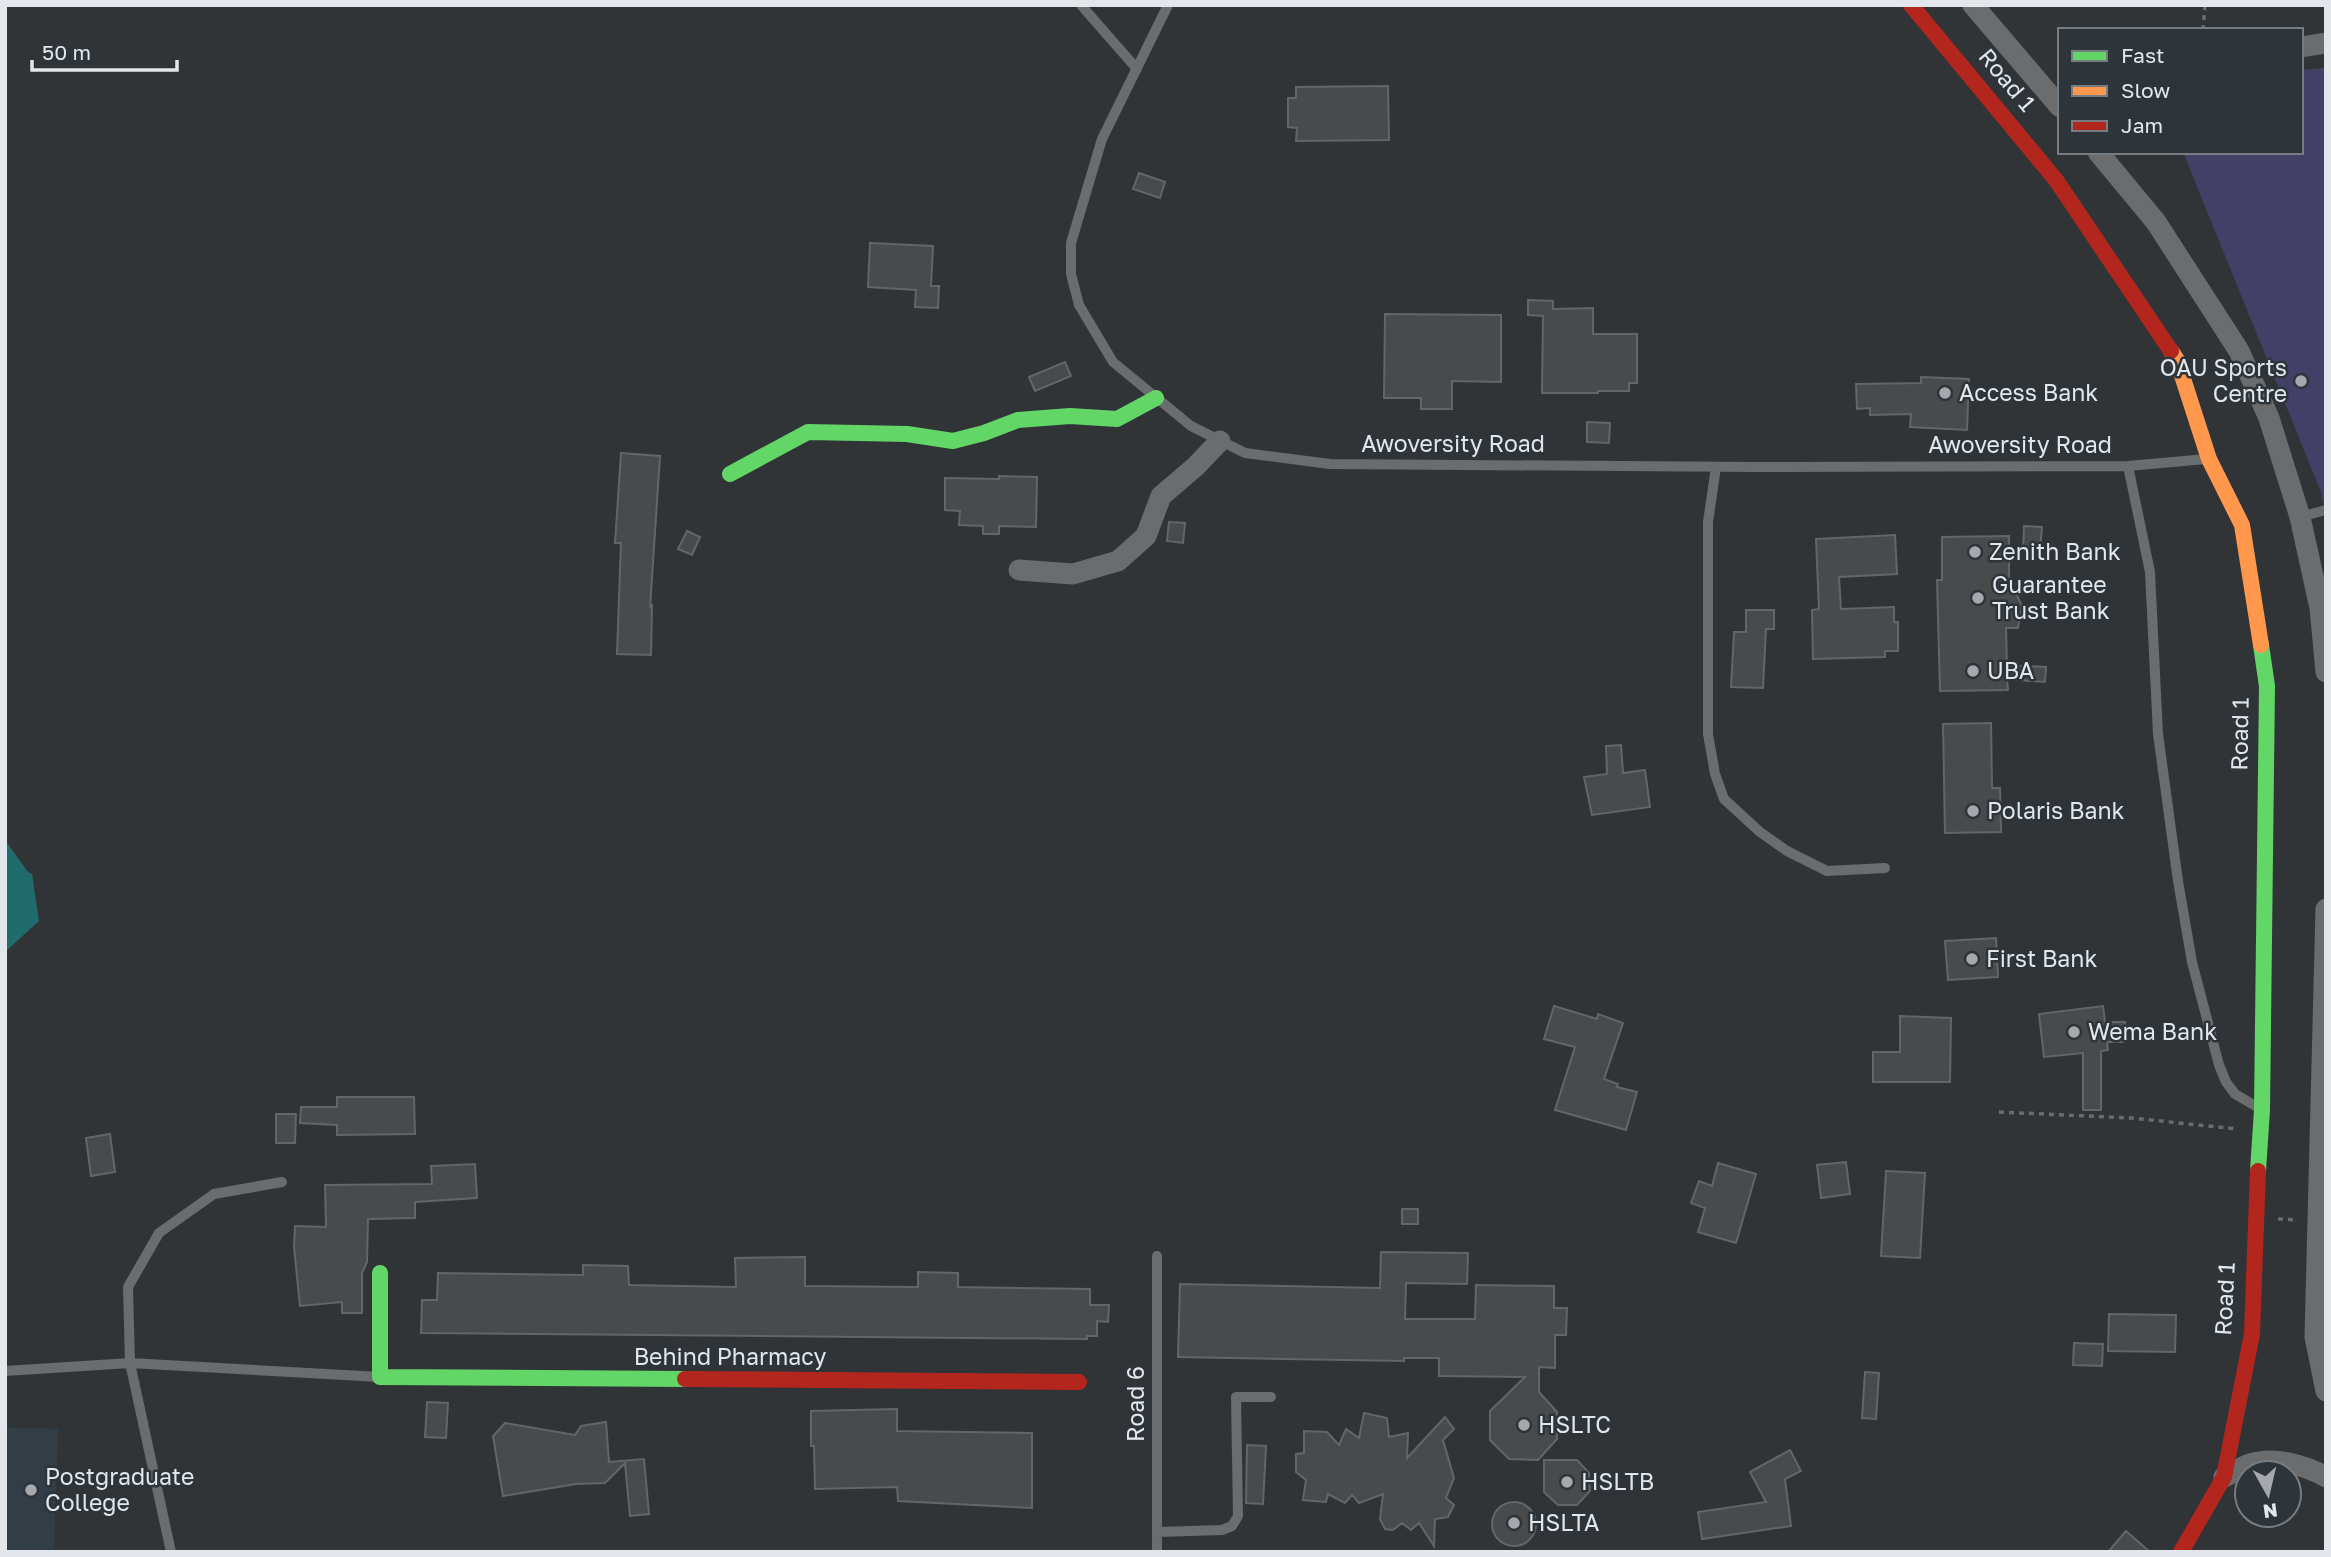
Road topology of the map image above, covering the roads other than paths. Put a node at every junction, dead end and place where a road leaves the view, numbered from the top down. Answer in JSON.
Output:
{"nodes":[{"id":1,"x":1081,"y":5,"type":"edge"},
{"id":2,"x":1168,"y":5,"type":"edge"},
{"id":3,"x":1911,"y":5,"type":"edge"},
{"id":4,"x":1973,"y":5,"type":"edge"},
{"id":5,"x":2326,"y":43,"type":"edge"},
{"id":6,"x":2303,"y":47,"type":"edge"},
{"id":7,"x":1137,"y":69,"type":"junction"},
{"id":8,"x":2056,"y":98,"type":"edge"},
{"id":9,"x":2100,"y":154,"type":"edge"},
{"id":10,"x":1156,"y":398,"type":"junction"},
{"id":11,"x":1220,"y":441,"type":"junction"},
{"id":12,"x":2209,"y":459,"type":"junction"},
{"id":13,"x":2128,"y":466,"type":"junction"},
{"id":14,"x":1716,"y":467,"type":"junction"},
{"id":15,"x":730,"y":474,"type":"dead end"},
{"id":16,"x":2326,"y":510,"type":"edge"},
{"id":17,"x":2300,"y":517,"type":"junction"},
{"id":18,"x":1018,"y":570,"type":"dead end"},
{"id":19,"x":2326,"y":672,"type":"edge"},
{"id":20,"x":1885,"y":868,"type":"dead end"},
{"id":21,"x":2326,"y":909,"type":"edge"},
{"id":22,"x":2262,"y":1110,"type":"junction"},
{"id":23,"x":282,"y":1182,"type":"dead end"},
{"id":24,"x":1157,"y":1256,"type":"dead end"},
{"id":25,"x":380,"y":1273,"type":"dead end"},
{"id":26,"x":130,"y":1363,"type":"junction"},
{"id":27,"x":5,"y":1371,"type":"edge"},
{"id":28,"x":380,"y":1377,"type":"junction"},
{"id":29,"x":1079,"y":1382,"type":"dead end"},
{"id":30,"x":2326,"y":1391,"type":"edge"},
{"id":31,"x":1271,"y":1397,"type":"dead end"},
{"id":32,"x":2224,"y":1477,"type":"junction"},
{"id":33,"x":2326,"y":1477,"type":"edge"},
{"id":34,"x":1157,"y":1532,"type":"junction"},
{"id":35,"x":172,"y":1552,"type":"edge"},
{"id":36,"x":1157,"y":1552,"type":"edge"},
{"id":37,"x":2181,"y":1552,"type":"edge"}],
"edges":[{"from":1,"to":7,"type":"lane"},
{"from":2,"to":7,"type":"lane","name":"Awoversity Road"},
{"from":3,"to":12,"type":"street","name":"Road 1"},
{"from":4,"to":8,"type":"street","name":"Road 1"},
{"from":5,"to":6,"type":"street"},
{"from":7,"to":10,"type":"lane","name":"Awoversity Road"},
{"from":9,"to":17,"type":"street"},
{"from":10,"to":11,"type":"lane","name":"Awoversity Road"},
{"from":10,"to":15,"type":"street"},
{"from":11,"to":14,"type":"lane","name":"Awoversity Road"},
{"from":11,"to":18,"type":"street"},
{"from":12,"to":13,"type":"lane","name":"Awoversity Road"},
{"from":12,"to":22,"type":"street","name":"Road 1"},
{"from":13,"to":14,"type":"lane","name":"Awoversity Road"},
{"from":13,"to":22,"type":"lane"},
{"from":14,"to":20,"type":"lane"},
{"from":16,"to":17,"type":"lane"},
{"from":17,"to":19,"type":"street"},
{"from":21,"to":30,"type":"street"},
{"from":22,"to":32,"type":"street","name":"Road 1"},
{"from":23,"to":26,"type":"lane"},
{"from":24,"to":34,"type":"lane","name":"Road 6"},
{"from":25,"to":28,"type":"street"},
{"from":26,"to":27,"type":"lane"},
{"from":26,"to":28,"type":"lane"},
{"from":26,"to":35,"type":"lane"},
{"from":28,"to":29,"type":"street","name":"Behind Pharmacy"},
{"from":31,"to":34,"type":"lane"},
{"from":32,"to":33,"type":"street"},
{"from":32,"to":37,"type":"street","name":"Road 1"},
{"from":34,"to":36,"type":"lane","name":"Road 6"}]}
